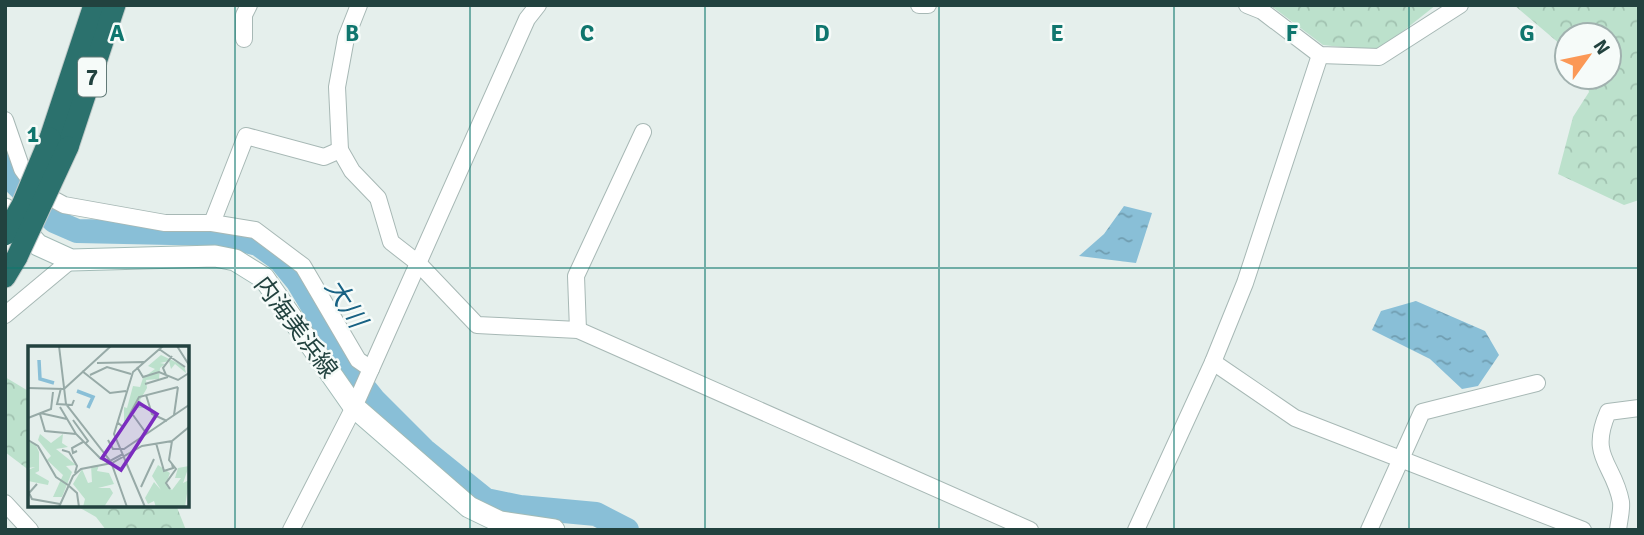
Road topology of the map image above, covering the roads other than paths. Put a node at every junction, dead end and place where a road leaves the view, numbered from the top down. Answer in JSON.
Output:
{"nodes":[{"id":1,"x":94,"y":5,"type":"edge"},
{"id":2,"x":114,"y":5,"type":"edge"},
{"id":3,"x":249,"y":5,"type":"edge"},
{"id":4,"x":359,"y":5,"type":"edge"},
{"id":5,"x":538,"y":5,"type":"edge"},
{"id":6,"x":919,"y":5,"type":"edge"},
{"id":7,"x":928,"y":5,"type":"edge"},
{"id":8,"x":1247,"y":5,"type":"edge"},
{"id":9,"x":1460,"y":5,"type":"edge"},
{"id":10,"x":244,"y":39,"type":"dead end"},
{"id":11,"x":1320,"y":55,"type":"junction"},
{"id":12,"x":5,"y":120,"type":"edge"},
{"id":13,"x":643,"y":132,"type":"dead end"},
{"id":14,"x":59,"y":143,"type":"junction"},
{"id":15,"x":340,"y":150,"type":"junction"},
{"id":16,"x":5,"y":209,"type":"edge"},
{"id":17,"x":212,"y":223,"type":"junction"},
{"id":18,"x":5,"y":235,"type":"edge"},
{"id":19,"x":71,"y":260,"type":"junction"},
{"id":20,"x":418,"y":263,"type":"junction"},
{"id":21,"x":5,"y":277,"type":"edge"},
{"id":22,"x":5,"y":315,"type":"edge"},
{"id":23,"x":579,"y":330,"type":"junction"},
{"id":24,"x":1213,"y":362,"type":"junction"},
{"id":25,"x":369,"y":372,"type":"junction"},
{"id":26,"x":1536,"y":383,"type":"dead end"},
{"id":27,"x":356,"y":402,"type":"junction"},
{"id":28,"x":1639,"y":408,"type":"edge"},
{"id":29,"x":1400,"y":458,"type":"junction"},
{"id":30,"x":5,"y":503,"type":"edge"},
{"id":31,"x":519,"y":527,"type":"edge"},
{"id":32,"x":30,"y":530,"type":"edge"},
{"id":33,"x":291,"y":530,"type":"edge"},
{"id":34,"x":554,"y":530,"type":"edge"},
{"id":35,"x":1030,"y":530,"type":"edge"},
{"id":36,"x":1136,"y":530,"type":"edge"},
{"id":37,"x":1369,"y":530,"type":"edge"},
{"id":38,"x":1583,"y":530,"type":"edge"},
{"id":39,"x":1618,"y":530,"type":"edge"}],
"edges":[{"from":1,"to":14,"type":"highway","number":"7"},
{"from":2,"to":14,"type":"highway","number":"7"},
{"from":3,"to":10,"type":"street"},
{"from":4,"to":15,"type":"street"},
{"from":5,"to":20,"type":"street"},
{"from":6,"to":7,"type":"street"},
{"from":8,"to":11,"type":"street"},
{"from":9,"to":11,"type":"street"},
{"from":11,"to":24,"type":"street"},
{"from":12,"to":17,"type":"street"},
{"from":13,"to":23,"type":"street"},
{"from":14,"to":18,"type":"highway","number":"7","bridge":true},
{"from":14,"to":21,"type":"highway","number":"7","bridge":true},
{"from":15,"to":17,"type":"street"},
{"from":15,"to":20,"type":"street"},
{"from":16,"to":19,"type":"main road","name":"内海美浜線"},
{"from":17,"to":25,"type":"street"},
{"from":19,"to":22,"type":"street"},
{"from":19,"to":27,"type":"main road","name":"内海美浜線"},
{"from":20,"to":23,"type":"street"},
{"from":20,"to":25,"type":"street"},
{"from":23,"to":35,"type":"street"},
{"from":24,"to":29,"type":"street"},
{"from":24,"to":36,"type":"street"},
{"from":25,"to":27,"type":"street"},
{"from":26,"to":29,"type":"street"},
{"from":27,"to":31,"type":"main road","name":"内海美浜線"},
{"from":27,"to":33,"type":"street"},
{"from":28,"to":39,"type":"street"},
{"from":29,"to":37,"type":"street"},
{"from":29,"to":38,"type":"street"},
{"from":30,"to":32,"type":"street"},
{"from":31,"to":34,"type":"main road","name":"内海美浜線"}]}
